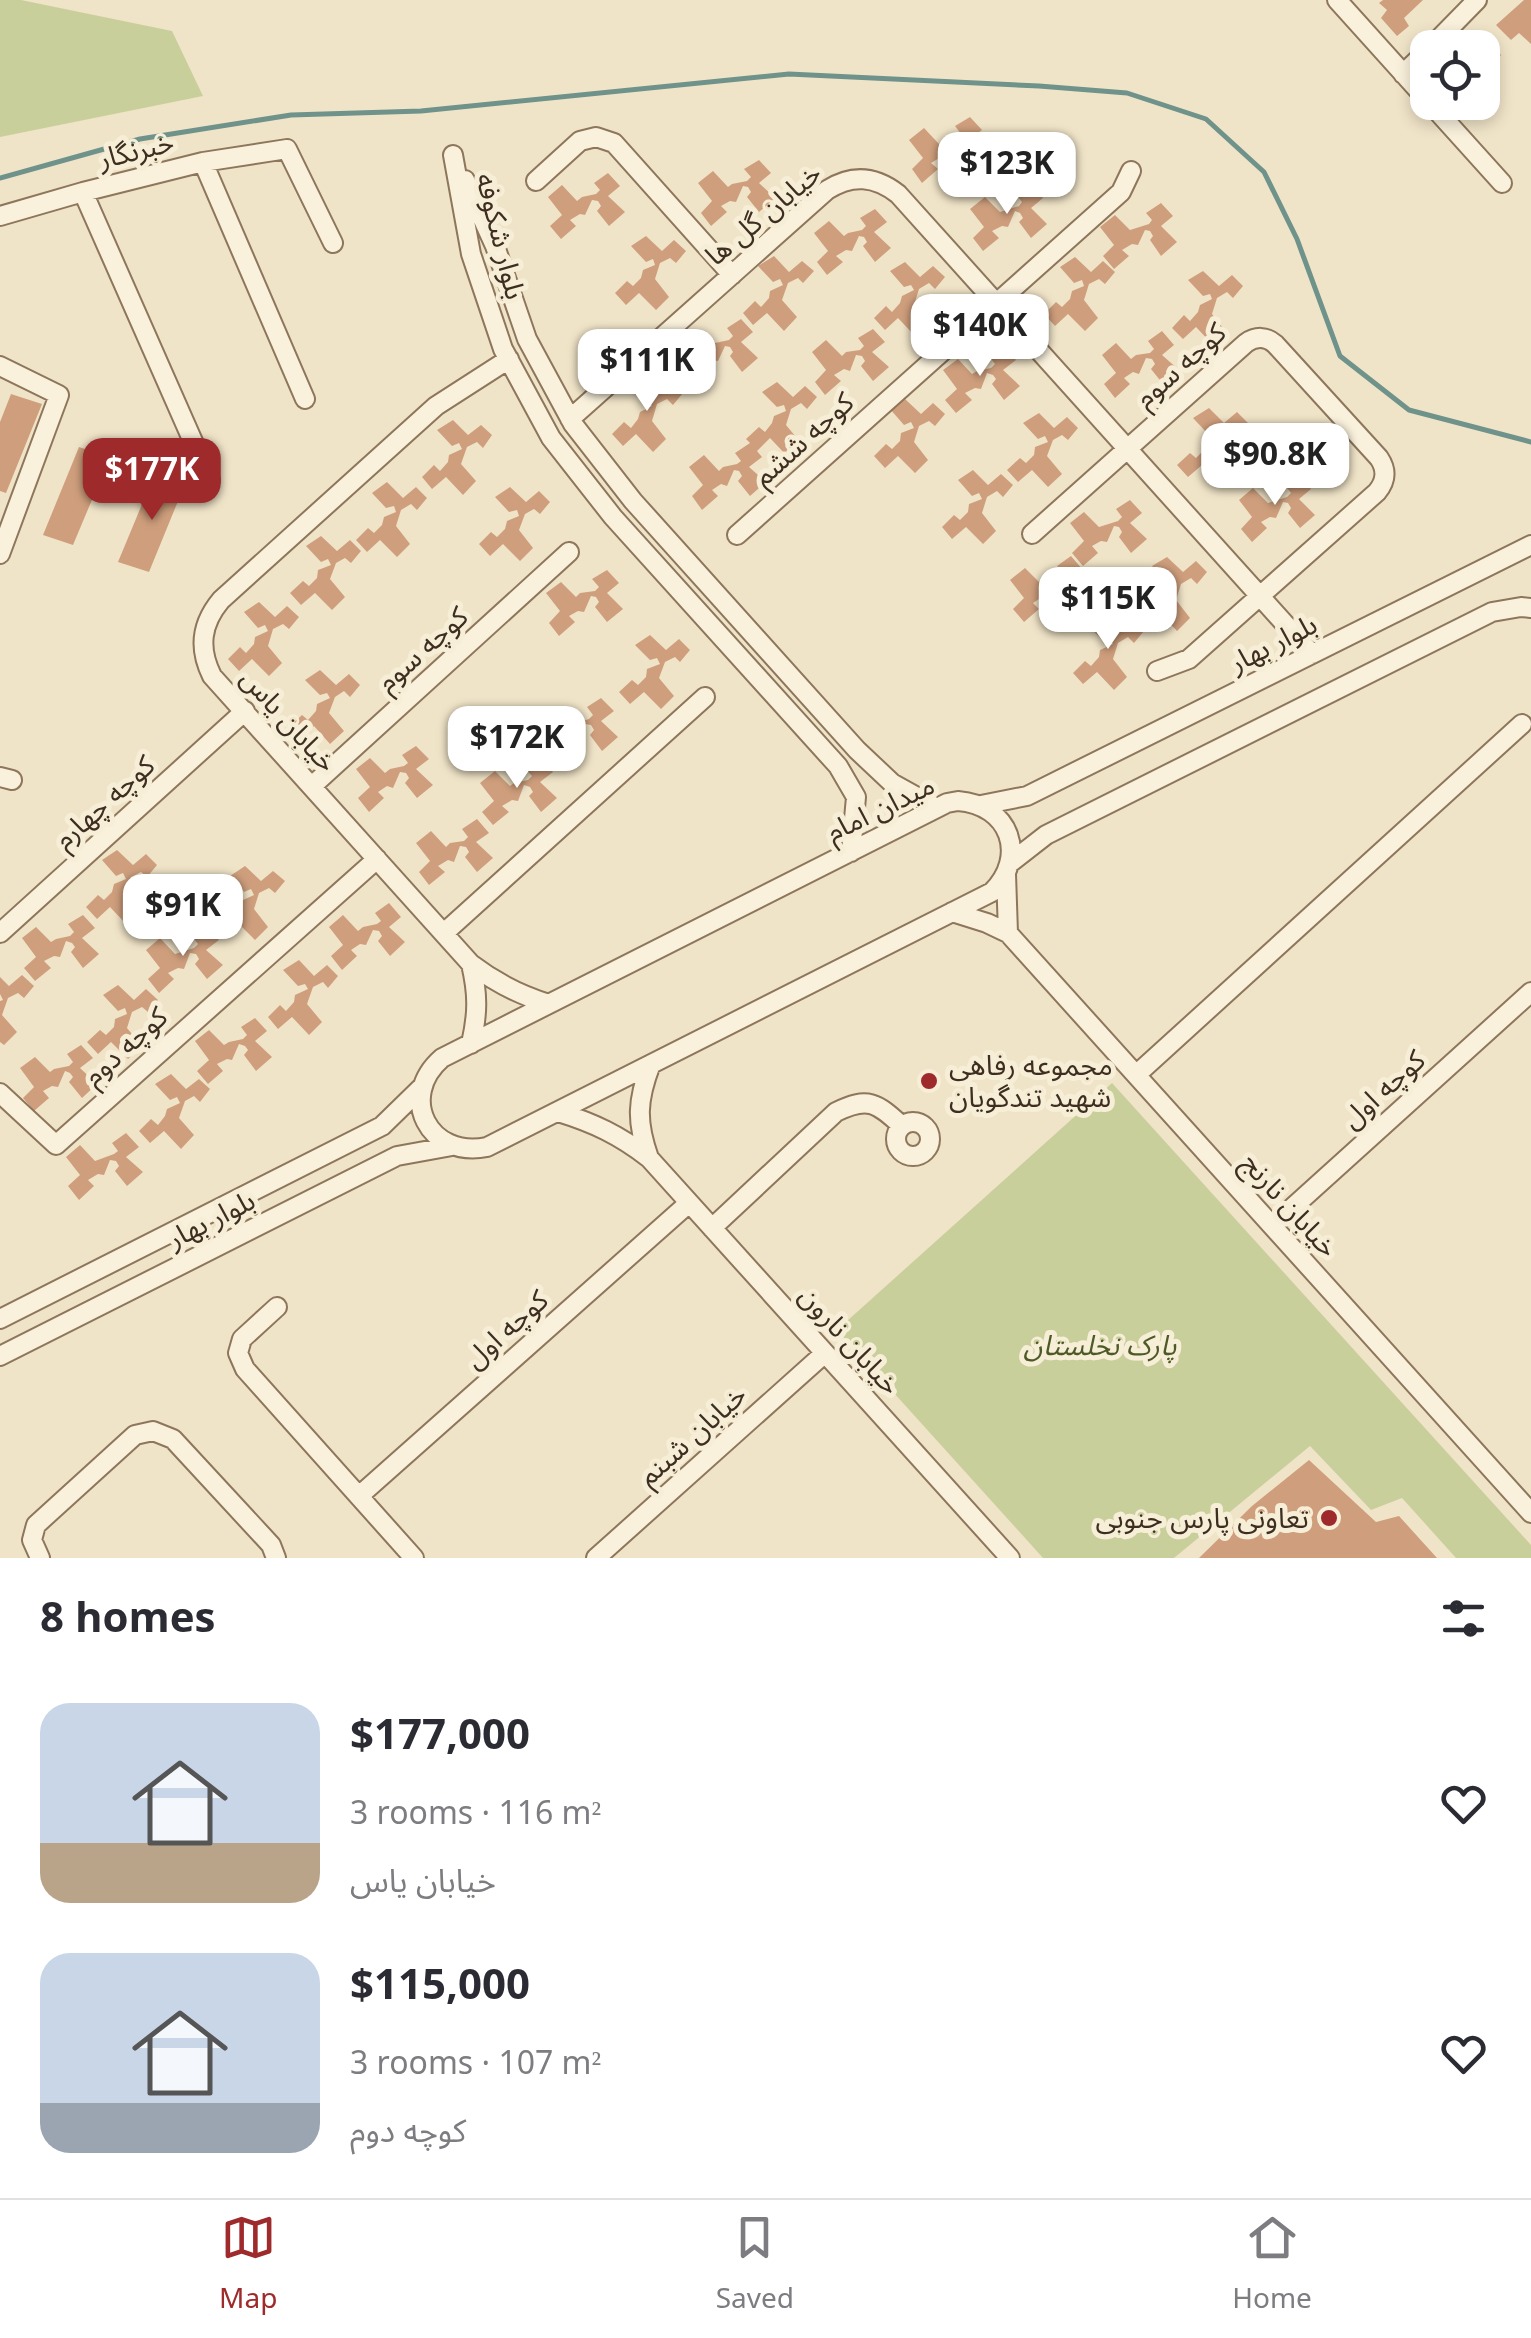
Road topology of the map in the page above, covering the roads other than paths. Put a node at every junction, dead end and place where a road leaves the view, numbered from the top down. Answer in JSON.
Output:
{"nodes":[{"id":1,"x":1337,"y":0,"type":"edge"},
{"id":2,"x":1477,"y":0,"type":"edge"},
{"id":3,"x":1446,"y":30,"type":"edge"},
{"id":4,"x":1410,"y":67,"type":"edge"},
{"id":5,"x":1403,"y":74,"type":"junction"},
{"id":6,"x":1410,"y":82,"type":"edge"},
{"id":7,"x":1444,"y":120,"type":"edge"},
{"id":8,"x":204,"y":162,"type":"junction"},
{"id":9,"x":1130,"y":172,"type":"dead end"},
{"id":10,"x":536,"y":181,"type":"dead end"},
{"id":11,"x":1502,"y":184,"type":"dead end"},
{"id":12,"x":83,"y":192,"type":"junction"},
{"id":13,"x":0,"y":216,"type":"edge"},
{"id":14,"x":333,"y":243,"type":"dead end"},
{"id":15,"x":732,"y":275,"type":"junction"},
{"id":16,"x":996,"y":303,"type":"junction"},
{"id":17,"x":509,"y":360,"type":"junction"},
{"id":18,"x":0,"y":366,"type":"edge"},
{"id":19,"x":305,"y":400,"type":"dead end"},
{"id":20,"x":570,"y":419,"type":"junction"},
{"id":21,"x":1127,"y":449,"type":"junction"},
{"id":22,"x":210,"y":480,"type":"dead end"},
{"id":23,"x":1032,"y":534,"type":"dead end"},
{"id":24,"x":737,"y":535,"type":"dead end"},
{"id":25,"x":1531,"y":545,"type":"edge"},
{"id":26,"x":570,"y":552,"type":"dead end"},
{"id":27,"x":0,"y":554,"type":"edge"},
{"id":28,"x":1260,"y":596,"type":"junction"},
{"id":29,"x":1531,"y":608,"type":"edge"},
{"id":30,"x":1312,"y":654,"type":"junction"},
{"id":31,"x":1157,"y":671,"type":"dead end"},
{"id":32,"x":704,"y":698,"type":"dead end"},
{"id":33,"x":244,"y":711,"type":"junction"},
{"id":34,"x":1522,"y":724,"type":"dead end"},
{"id":35,"x":312,"y":786,"type":"junction"},
{"id":36,"x":981,"y":806,"type":"junction"},
{"id":37,"x":937,"y":808,"type":"junction"},
{"id":38,"x":851,"y":852,"type":"junction"},
{"id":39,"x":377,"y":858,"type":"junction"},
{"id":40,"x":1008,"y":869,"type":"junction"},
{"id":41,"x":952,"y":912,"type":"junction"},
{"id":42,"x":444,"y":933,"type":"junction"},
{"id":43,"x":1008,"y":933,"type":"junction"},
{"id":44,"x":0,"y":934,"type":"edge"},
{"id":45,"x":471,"y":964,"type":"junction"},
{"id":46,"x":1531,"y":992,"type":"edge"},
{"id":47,"x":548,"y":1004,"type":"junction"},
{"id":48,"x":471,"y":1044,"type":"junction"},
{"id":49,"x":651,"y":1064,"type":"junction"},
{"id":50,"x":1136,"y":1075,"type":"junction"},
{"id":51,"x":422,"y":1087,"type":"junction"},
{"id":52,"x":0,"y":1093,"type":"edge"},
{"id":53,"x":0,"y":1102,"type":"edge"},
{"id":54,"x":558,"y":1112,"type":"junction"},
{"id":55,"x":902,"y":1126,"type":"dead end"},
{"id":56,"x":56,"y":1145,"type":"junction"},
{"id":57,"x":452,"y":1146,"type":"junction"},
{"id":58,"x":649,"y":1158,"type":"junction"},
{"id":59,"x":689,"y":1202,"type":"junction"},
{"id":60,"x":1272,"y":1226,"type":"junction"},
{"id":61,"x":712,"y":1228,"type":"junction"},
{"id":62,"x":277,"y":1307,"type":"dead end"},
{"id":63,"x":0,"y":1319,"type":"edge"},
{"id":64,"x":825,"y":1353,"type":"junction"},
{"id":65,"x":0,"y":1356,"type":"edge"},
{"id":66,"x":359,"y":1496,"type":"junction"},
{"id":67,"x":1531,"y":1513,"type":"edge"},
{"id":68,"x":40,"y":1558,"type":"edge"},
{"id":69,"x":276,"y":1558,"type":"edge"},
{"id":70,"x":414,"y":1558,"type":"edge"},
{"id":71,"x":596,"y":1558,"type":"edge"},
{"id":72,"x":1010,"y":1558,"type":"edge"}],
"edges":[{"from":1,"to":5,"type":"street"},
{"from":2,"to":3,"type":"street"},
{"from":4,"to":5,"type":"street"},
{"from":5,"to":6,"type":"street"},
{"from":7,"to":11,"type":"street"},
{"from":8,"to":12,"type":"street","name":"خبرنگار"},
{"from":8,"to":14,"type":"street","name":"خبرنگار"},
{"from":8,"to":19,"type":"street"},
{"from":9,"to":16,"type":"street","name":"کوچه ششم"},
{"from":10,"to":15,"type":"street"},
{"from":12,"to":13,"type":"street","name":"خبرنگار"},
{"from":12,"to":22,"type":"street"},
{"from":15,"to":16,"type":"street","name":"خیابان گل ها"},
{"from":15,"to":20,"type":"street","name":"خیابان گل ها"},
{"from":16,"to":21,"type":"street","name":"خیابان گل ها"},
{"from":16,"to":24,"type":"street","name":"کوچه ششم"},
{"from":17,"to":20,"type":"street","name":"بلوار شکوفه"},
{"from":17,"to":33,"type":"street","name":"خیابان یاس"},
{"from":17,"to":38,"type":"street","name":"بلوار شکوفه"},
{"from":18,"to":27,"type":"street"},
{"from":20,"to":37,"type":"street","name":"بلوار شکوفه"},
{"from":21,"to":23,"type":"street"},
{"from":21,"to":28,"type":"street","name":"خیابان گل ها"},
{"from":21,"to":28,"type":"street","name":"کوچه سوم"},
{"from":25,"to":30,"type":"street","name":"بلوار بهار"},
{"from":26,"to":35,"type":"street","name":"کوچه سوم"},
{"from":28,"to":30,"type":"street","name":"خیابان گل ها"},
{"from":28,"to":31,"type":"street"},
{"from":29,"to":40,"type":"street"},
{"from":30,"to":36,"type":"street","name":"بلوار بهار"},
{"from":32,"to":42,"type":"street"},
{"from":33,"to":35,"type":"street","name":"خیابان یاس"},
{"from":33,"to":44,"type":"street","name":"کوچه چهارم"},
{"from":34,"to":50,"type":"street"},
{"from":35,"to":39,"type":"street","name":"خیابان یاس"},
{"from":36,"to":37,"type":"street","name":"میدان امام"},
{"from":36,"to":40,"type":"street"},
{"from":37,"to":38,"type":"street","name":"میدان امام"},
{"from":38,"to":47,"type":"street","name":"میدان امام"},
{"from":39,"to":42,"type":"street","name":"خیابان یاس"},
{"from":39,"to":56,"type":"street"},
{"from":40,"to":41,"type":"street"},
{"from":40,"to":43,"type":"street"},
{"from":41,"to":43,"type":"street"},
{"from":41,"to":49,"type":"street"},
{"from":42,"to":45,"type":"street","name":"خیابان یاس"},
{"from":43,"to":50,"type":"street","name":"خیابان نارنج"},
{"from":45,"to":47,"type":"street","name":"خیابان یاس"},
{"from":45,"to":48,"type":"street"},
{"from":46,"to":60,"type":"street","name":"کوچه اول"},
{"from":47,"to":48,"type":"street","name":"میدان امام"},
{"from":48,"to":51,"type":"street","name":"میدان امام"},
{"from":49,"to":54,"type":"street"},
{"from":49,"to":58,"type":"street"},
{"from":50,"to":60,"type":"street","name":"خیابان نارنج"},
{"from":51,"to":57,"type":"street"},
{"from":51,"to":63,"type":"street","name":"بلوار بهار"},
{"from":52,"to":56,"type":"street"},
{"from":53,"to":56,"type":"street"},
{"from":54,"to":57,"type":"street"},
{"from":54,"to":58,"type":"street","name":"خیابان نارون"},
{"from":55,"to":61,"type":"street"},
{"from":57,"to":65,"type":"street","name":"بلوار بهار"},
{"from":58,"to":59,"type":"street","name":"خیابان نارون"},
{"from":59,"to":61,"type":"street","name":"خیابان نارون"},
{"from":59,"to":66,"type":"street","name":"کوچه اول"},
{"from":60,"to":67,"type":"street","name":"خیابان نارنج"},
{"from":61,"to":64,"type":"street","name":"خیابان نارون"},
{"from":62,"to":66,"type":"street"},
{"from":64,"to":71,"type":"street","name":"خیابان شبنم"},
{"from":64,"to":72,"type":"street","name":"خیابان نارون"},
{"from":66,"to":70,"type":"street"},
{"from":68,"to":69,"type":"street"}]}
